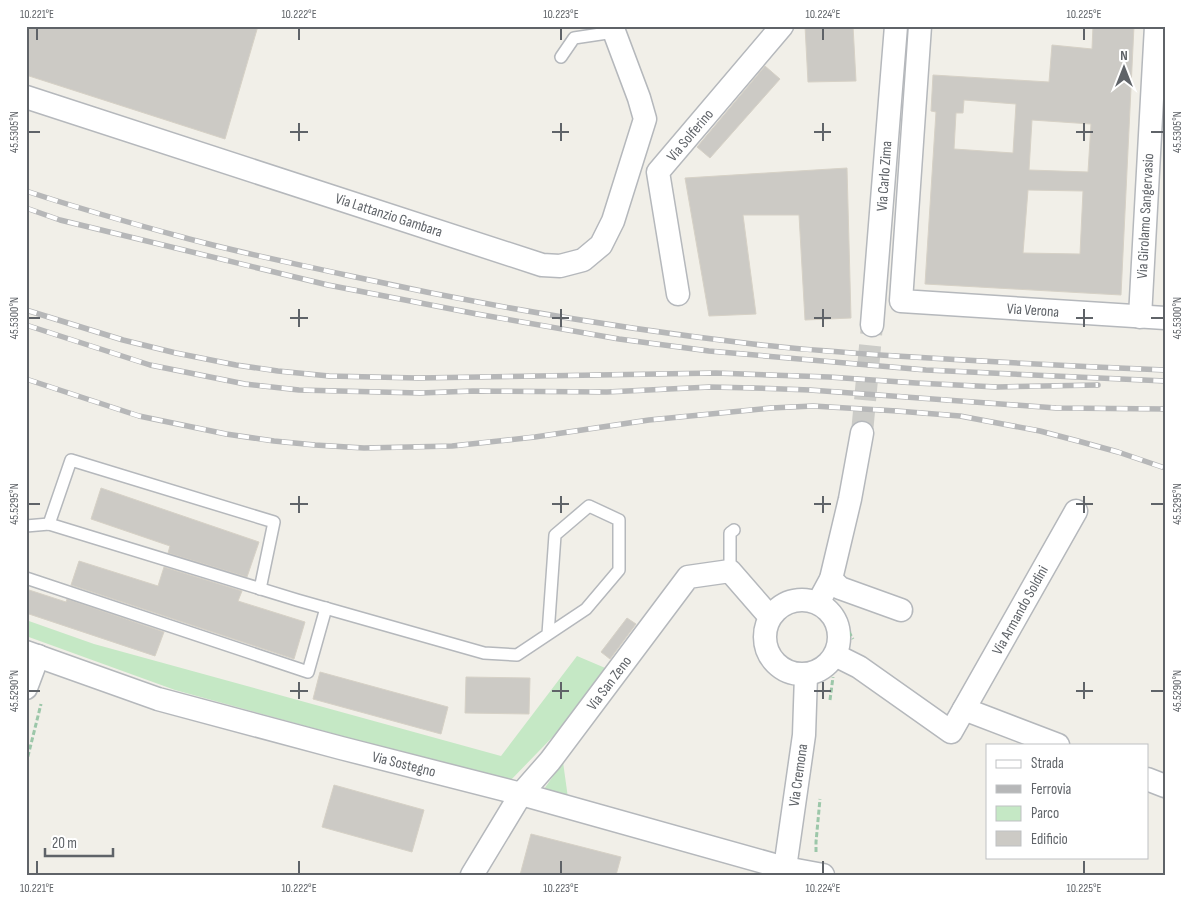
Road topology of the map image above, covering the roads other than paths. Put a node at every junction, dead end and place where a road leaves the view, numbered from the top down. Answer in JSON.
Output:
{"nodes":[{"id":1,"x":782,"y":26,"type":"edge"},
{"id":2,"x":896,"y":26,"type":"edge"},
{"id":3,"x":920,"y":26,"type":"edge"},
{"id":4,"x":1156,"y":26,"type":"edge"},
{"id":5,"x":613,"y":29,"type":"edge"},
{"id":6,"x":561,"y":57,"type":"dead end"},
{"id":7,"x":26,"y":97,"type":"edge"},
{"id":8,"x":678,"y":294,"type":"dead end"},
{"id":9,"x":901,"y":301,"type":"joint"},
{"id":10,"x":1140,"y":317,"type":"junction"},
{"id":11,"x":1165,"y":318,"type":"edge"},
{"id":12,"x":872,"y":325,"type":"tunnel mouth"},
{"id":13,"x":862,"y":433,"type":"tunnel mouth"},
{"id":14,"x":1076,"y":511,"type":"dead end"},
{"id":15,"x":49,"y":524,"type":"junction"},
{"id":16,"x":26,"y":526,"type":"edge"},
{"id":17,"x":734,"y":530,"type":"dead end"},
{"id":18,"x":730,"y":572,"type":"junction"},
{"id":19,"x":26,"y":578,"type":"edge"},
{"id":20,"x":831,"y":579,"type":"junction"},
{"id":21,"x":260,"y":589,"type":"junction"},
{"id":22,"x":818,"y":604,"type":"junction"},
{"id":23,"x":326,"y":608,"type":"junction"},
{"id":24,"x":901,"y":610,"type":"dead end"},
{"id":25,"x":770,"y":617,"type":"junction"},
{"id":26,"x":548,"y":634,"type":"junction"},
{"id":27,"x":32,"y":654,"type":"edge"},
{"id":28,"x":835,"y":655,"type":"junction"},
{"id":29,"x":806,"y":675,"type":"junction"},
{"id":30,"x":34,"y":696,"type":"edge"},
{"id":31,"x":964,"y":708,"type":"junction"},
{"id":32,"x":1055,"y":744,"type":"edge"},
{"id":33,"x":1148,"y":779,"type":"edge"},
{"id":34,"x":1165,"y":786,"type":"edge"},
{"id":35,"x":521,"y":794,"type":"junction"},
{"id":36,"x":785,"y":871,"type":"edge"},
{"id":37,"x":472,"y":875,"type":"edge"},
{"id":38,"x":823,"y":875,"type":"edge"}],
"edges":[{"from":1,"to":8,"type":"street","name":"Via Solferino"},
{"from":2,"to":12,"type":"street","name":"Via Carlo Zima"},
{"from":3,"to":9,"type":"street","name":"Via Carlo Zima"},
{"from":4,"to":10,"type":"street","name":"Via Girolamo Sangervasio"},
{"from":5,"to":6,"type":"lane"},
{"from":5,"to":7,"type":"street","name":"Via Lattanzio Gambara"},
{"from":9,"to":10,"type":"street","name":"Via Verona"},
{"from":10,"to":11,"type":"street","name":"Via Verona"},
{"from":13,"to":20,"type":"street"},
{"from":14,"to":31,"type":"street","name":"Via Armando Soldini"},
{"from":15,"to":16,"type":"lane"},
{"from":15,"to":21,"type":"lane"},
{"from":15,"to":21,"type":"lane"},
{"from":17,"to":18,"type":"lane"},
{"from":18,"to":25,"type":"street"},
{"from":18,"to":35,"type":"street","name":"Via San Zeno"},
{"from":19,"to":23,"type":"lane"},
{"from":20,"to":22,"type":"street"},
{"from":20,"to":24,"type":"street"},
{"from":21,"to":23,"type":"lane"},
{"from":22,"to":25,"type":"street"},
{"from":22,"to":28,"type":"street"},
{"from":23,"to":26,"type":"lane"},
{"from":25,"to":29,"type":"street"},
{"from":26,"to":26,"type":"lane"},
{"from":27,"to":30,"type":"street"},
{"from":27,"to":35,"type":"street","name":"Via Sostegno"},
{"from":28,"to":29,"type":"street"},
{"from":28,"to":31,"type":"street","name":"Via Armando Soldini"},
{"from":29,"to":36,"type":"street","name":"Via Cremona"},
{"from":31,"to":32,"type":"street"},
{"from":33,"to":34,"type":"street"},
{"from":35,"to":36,"type":"street","name":"Via Sostegno"},
{"from":35,"to":37,"type":"street","name":"Via San Zeno"},
{"from":36,"to":38,"type":"street","name":"Via Sostegno"}]}
